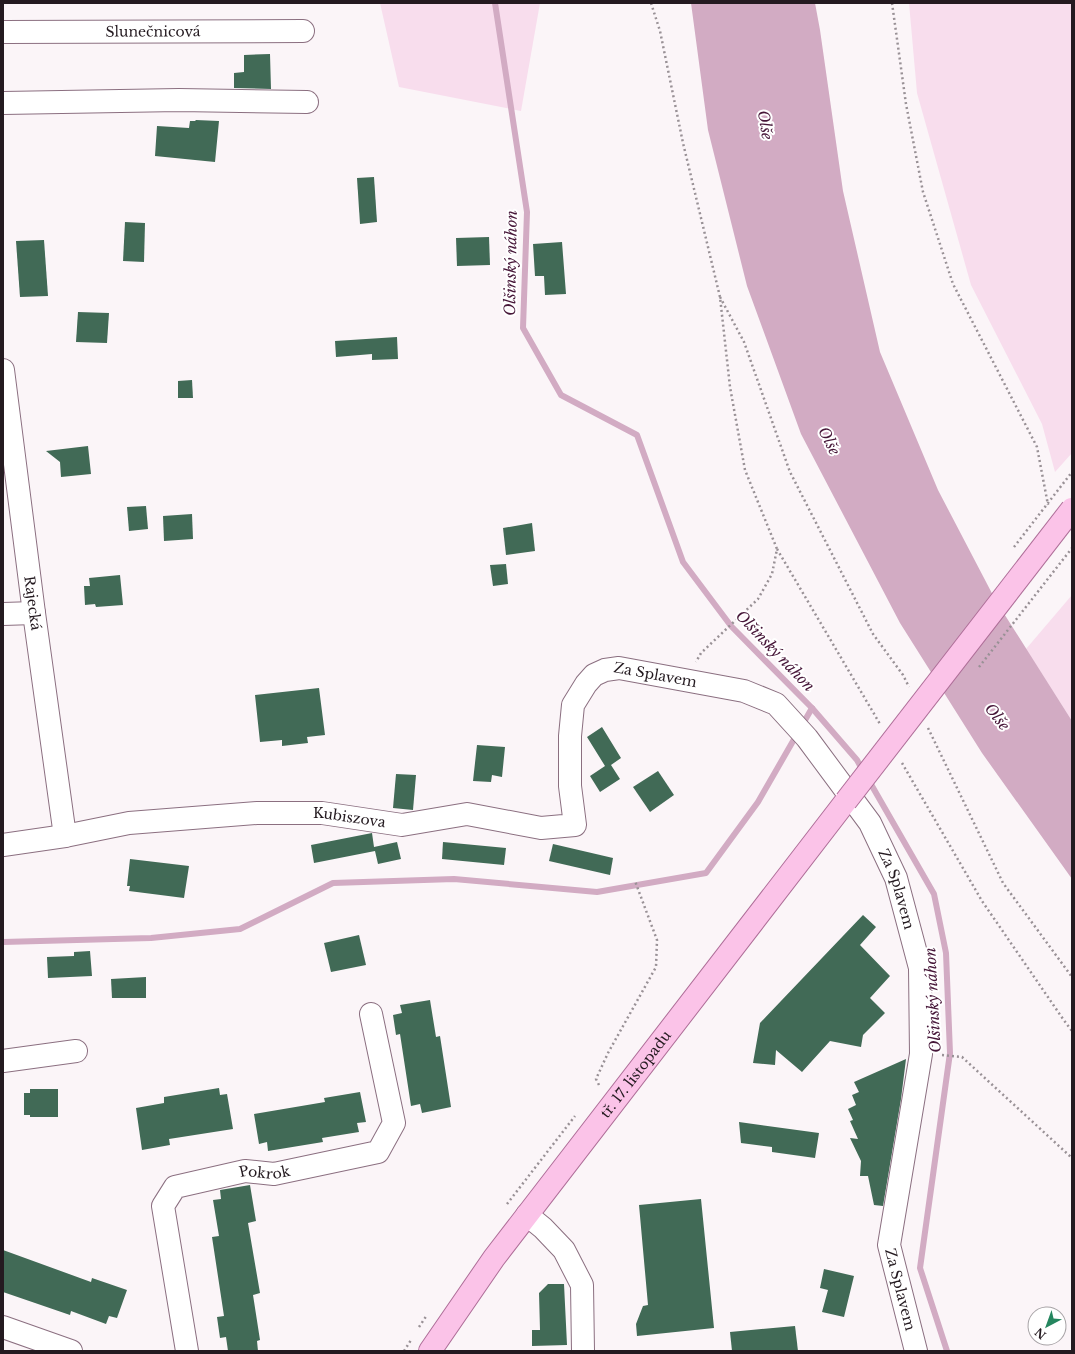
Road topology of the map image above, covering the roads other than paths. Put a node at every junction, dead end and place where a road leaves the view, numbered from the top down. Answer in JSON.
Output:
{"nodes":[{"id":1,"x":303,"y":31,"type":"dead end"},
{"id":2,"x":3,"y":32,"type":"edge"},
{"id":3,"x":307,"y":102,"type":"dead end"},
{"id":4,"x":3,"y":103,"type":"edge"},
{"id":5,"x":3,"y":370,"type":"edge"},
{"id":6,"x":1072,"y":509,"type":"edge"},
{"id":7,"x":34,"y":613,"type":"junction"},
{"id":8,"x":3,"y":614,"type":"edge"},
{"id":9,"x":573,"y":705,"type":"joint"},
{"id":10,"x":66,"y":836,"type":"junction"},
{"id":11,"x":3,"y":845,"type":"edge"},
{"id":12,"x":371,"y":1014,"type":"dead end"},
{"id":13,"x":76,"y":1051,"type":"dead end"},
{"id":14,"x":3,"y":1061,"type":"edge"},
{"id":15,"x":527,"y":1215,"type":"junction"},
{"id":16,"x":3,"y":1327,"type":"edge"},
{"id":17,"x":71,"y":1351,"type":"edge"},
{"id":18,"x":187,"y":1351,"type":"edge"},
{"id":19,"x":430,"y":1351,"type":"edge"},
{"id":20,"x":582,"y":1351,"type":"edge"},
{"id":21,"x":916,"y":1351,"type":"edge"}],
"edges":[{"from":1,"to":2,"type":"street","name":"Slunečnicová"},
{"from":3,"to":4,"type":"street"},
{"from":5,"to":7,"type":"street","name":"Rajecká"},
{"from":6,"to":15,"type":"main road","name":"tř. 17. listopadu","bridge":true},
{"from":7,"to":8,"type":"street"},
{"from":7,"to":10,"type":"street","name":"Rajecká"},
{"from":9,"to":10,"type":"street","name":"Kubiszova"},
{"from":9,"to":21,"type":"street","name":"Za Splavem"},
{"from":10,"to":11,"type":"street","name":"Kubiszova"},
{"from":12,"to":18,"type":"street","name":"Pokrok"},
{"from":13,"to":14,"type":"street"},
{"from":15,"to":19,"type":"main road","name":"tř. 17. listopadu"},
{"from":15,"to":20,"type":"street"},
{"from":16,"to":17,"type":"street"}]}
